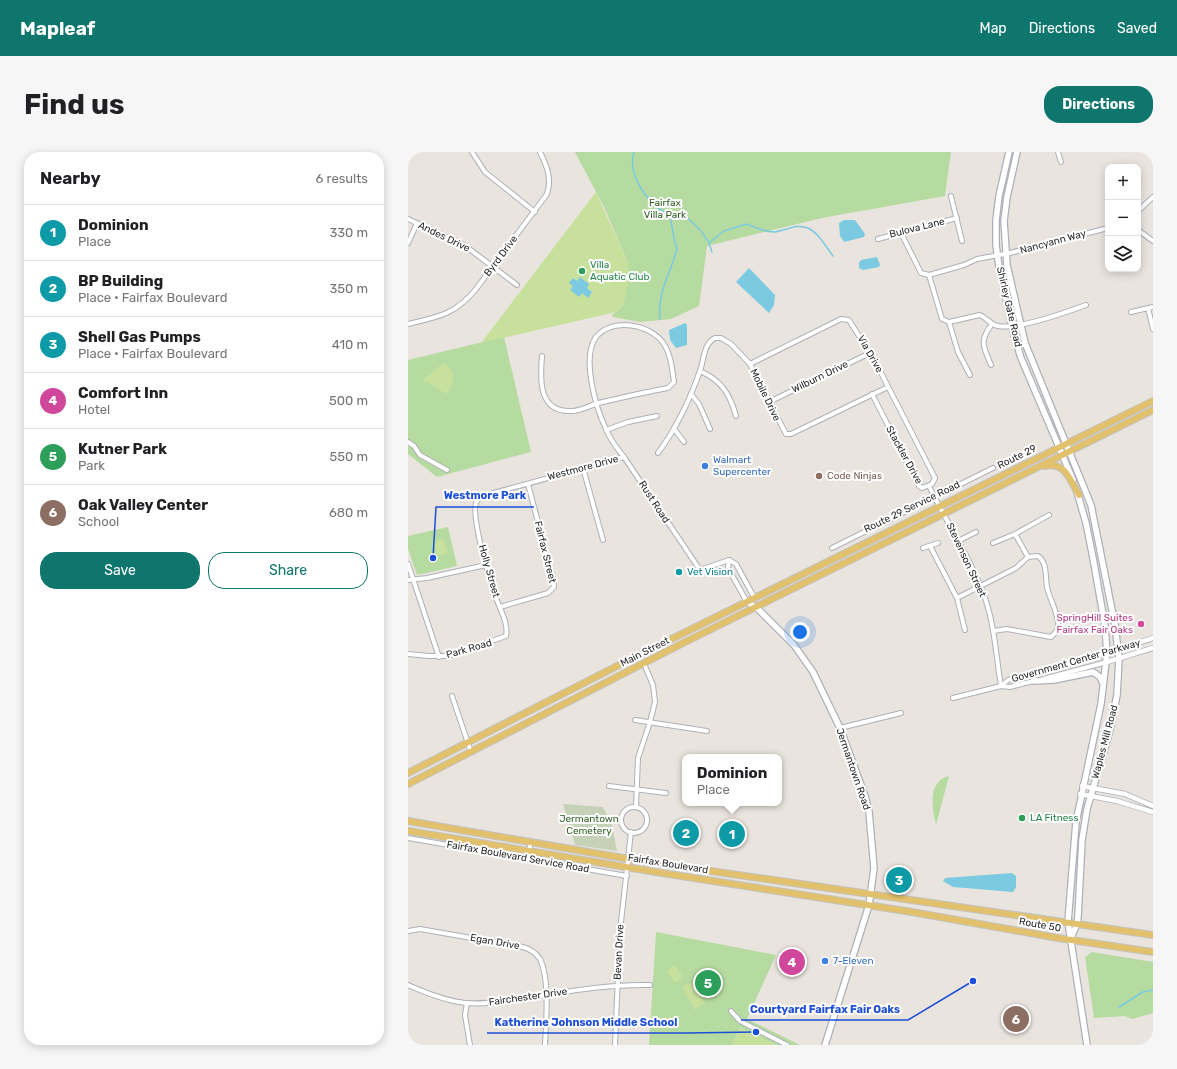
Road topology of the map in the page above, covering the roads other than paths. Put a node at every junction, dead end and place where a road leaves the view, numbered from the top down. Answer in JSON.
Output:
{"nodes":[{"id":1,"x":472,"y":152,"type":"edge"},
{"id":2,"x":540,"y":152,"type":"edge"},
{"id":3,"x":1009,"y":152,"type":"edge"},
{"id":4,"x":1017,"y":152,"type":"edge"},
{"id":5,"x":1058,"y":152,"type":"edge"},
{"id":6,"x":1061,"y":162,"type":"dead end"},
{"id":7,"x":951,"y":196,"type":"dead end"},
{"id":8,"x":1153,"y":198,"type":"edge"},
{"id":9,"x":1141,"y":207,"type":"edge"},
{"id":10,"x":535,"y":212,"type":"junction"},
{"id":11,"x":957,"y":218,"type":"junction"},
{"id":12,"x":408,"y":219,"type":"edge"},
{"id":13,"x":417,"y":223,"type":"junction"},
{"id":14,"x":1105,"y":229,"type":"edge"},
{"id":15,"x":1141,"y":232,"type":"edge"},
{"id":16,"x":901,"y":233,"type":"junction"},
{"id":17,"x":878,"y":238,"type":"dead end"},
{"id":18,"x":962,"y":241,"type":"dead end"},
{"id":19,"x":1153,"y":241,"type":"edge"},
{"id":20,"x":408,"y":243,"type":"edge"},
{"id":21,"x":1006,"y":254,"type":"junction"},
{"id":22,"x":997,"y":256,"type":"junction"},
{"id":23,"x":493,"y":266,"type":"junction"},
{"id":24,"x":930,"y":275,"type":"junction"},
{"id":25,"x":517,"y":285,"type":"dead end"},
{"id":26,"x":1086,"y":305,"type":"dead end"},
{"id":27,"x":1153,"y":307,"type":"edge"},
{"id":28,"x":1148,"y":308,"type":"junction"},
{"id":29,"x":1130,"y":312,"type":"dead end"},
{"id":30,"x":949,"y":322,"type":"junction"},
{"id":31,"x":408,"y":324,"type":"edge"},
{"id":32,"x":992,"y":324,"type":"junction"},
{"id":33,"x":1020,"y":324,"type":"junction"},
{"id":34,"x":1012,"y":326,"type":"junction"},
{"id":35,"x":1153,"y":329,"type":"edge"},
{"id":36,"x":870,"y":353,"type":"junction"},
{"id":37,"x":542,"y":356,"type":"dead end"},
{"id":38,"x":750,"y":364,"type":"junction"},
{"id":39,"x":991,"y":365,"type":"dead end"},
{"id":40,"x":700,"y":371,"type":"junction"},
{"id":41,"x":970,"y":375,"type":"dead end"},
{"id":42,"x":888,"y":387,"type":"junction"},
{"id":43,"x":691,"y":394,"type":"junction"},
{"id":44,"x":872,"y":394,"type":"junction"},
{"id":45,"x":1153,"y":401,"type":"edge"},
{"id":46,"x":769,"y":402,"type":"junction"},
{"id":47,"x":596,"y":404,"type":"junction"},
{"id":48,"x":1153,"y":410,"type":"edge"},
{"id":49,"x":657,"y":416,"type":"dead end"},
{"id":50,"x":736,"y":416,"type":"dead end"},
{"id":51,"x":710,"y":429,"type":"dead end"},
{"id":52,"x":606,"y":430,"type":"junction"},
{"id":53,"x":675,"y":430,"type":"junction"},
{"id":54,"x":408,"y":442,"type":"edge"},
{"id":55,"x":684,"y":442,"type":"dead end"},
{"id":56,"x":1066,"y":444,"type":"junction"},
{"id":57,"x":1059,"y":447,"type":"junction"},
{"id":58,"x":1070,"y":451,"type":"junction"},
{"id":59,"x":658,"y":453,"type":"dead end"},
{"id":60,"x":1062,"y":455,"type":"junction"},
{"id":61,"x":624,"y":457,"type":"junction"},
{"id":62,"x":583,"y":468,"type":"junction"},
{"id":63,"x":993,"y":468,"type":"dead end"},
{"id":64,"x":447,"y":470,"type":"dead end"},
{"id":65,"x":1026,"y":473,"type":"junction"},
{"id":66,"x":528,"y":484,"type":"junction"},
{"id":67,"x":929,"y":486,"type":"junction"},
{"id":68,"x":1079,"y":495,"type":"junction"},
{"id":69,"x":934,"y":497,"type":"junction"},
{"id":70,"x":475,"y":504,"type":"joint"},
{"id":71,"x":940,"y":506,"type":"junction"},
{"id":72,"x":944,"y":514,"type":"junction"},
{"id":73,"x":1049,"y":515,"type":"dead end"},
{"id":74,"x":890,"y":532,"type":"joint"},
{"id":75,"x":976,"y":532,"type":"dead end"},
{"id":76,"x":1015,"y":534,"type":"junction"},
{"id":77,"x":603,"y":540,"type":"dead end"},
{"id":78,"x":892,"y":540,"type":"joint"},
{"id":79,"x":958,"y":541,"type":"junction"},
{"id":80,"x":938,"y":543,"type":"dead end"},
{"id":81,"x":993,"y":543,"type":"dead end"},
{"id":82,"x":930,"y":546,"type":"junction"},
{"id":83,"x":832,"y":548,"type":"dead end"},
{"id":84,"x":923,"y":548,"type":"dead end"},
{"id":85,"x":1028,"y":557,"type":"junction"},
{"id":86,"x":730,"y":560,"type":"junction"},
{"id":87,"x":408,"y":564,"type":"edge"},
{"id":88,"x":486,"y":565,"type":"junction"},
{"id":89,"x":408,"y":580,"type":"edge"},
{"id":90,"x":413,"y":580,"type":"junction"},
{"id":91,"x":980,"y":586,"type":"junction"},
{"id":92,"x":957,"y":598,"type":"junction"},
{"id":93,"x":755,"y":599,"type":"junction"},
{"id":94,"x":747,"y":602,"type":"junction"},
{"id":95,"x":500,"y":607,"type":"junction"},
{"id":96,"x":757,"y":608,"type":"junction"},
{"id":97,"x":965,"y":630,"type":"dead end"},
{"id":98,"x":993,"y":631,"type":"junction"},
{"id":99,"x":505,"y":637,"type":"joint"},
{"id":100,"x":1153,"y":638,"type":"edge"},
{"id":101,"x":1153,"y":648,"type":"edge"},
{"id":102,"x":1118,"y":650,"type":"junction"},
{"id":103,"x":1107,"y":653,"type":"junction"},
{"id":104,"x":408,"y":654,"type":"edge"},
{"id":105,"x":439,"y":657,"type":"junction"},
{"id":106,"x":1119,"y":659,"type":"junction"},
{"id":107,"x":1107,"y":662,"type":"junction"},
{"id":108,"x":644,"y":664,"type":"junction"},
{"id":109,"x":1034,"y":681,"type":"junction"},
{"id":110,"x":1104,"y":685,"type":"junction"},
{"id":111,"x":1001,"y":686,"type":"junction"},
{"id":112,"x":452,"y":696,"type":"dead end"},
{"id":113,"x":953,"y":698,"type":"dead end"},
{"id":114,"x":901,"y":713,"type":"dead end"},
{"id":115,"x":635,"y":720,"type":"dead end"},
{"id":116,"x":650,"y":722,"type":"junction"},
{"id":117,"x":840,"y":728,"type":"junction"},
{"id":118,"x":707,"y":731,"type":"dead end"},
{"id":119,"x":468,"y":743,"type":"junction"},
{"id":120,"x":471,"y":752,"type":"junction"},
{"id":121,"x":408,"y":773,"type":"edge"},
{"id":122,"x":408,"y":784,"type":"edge"},
{"id":123,"x":609,"y":786,"type":"dead end"},
{"id":124,"x":1082,"y":786,"type":"junction"},
{"id":125,"x":1092,"y":788,"type":"junction"},
{"id":126,"x":638,"y":790,"type":"junction"},
{"id":127,"x":666,"y":793,"type":"dead end"},
{"id":128,"x":1080,"y":794,"type":"junction"},
{"id":129,"x":1090,"y":795,"type":"junction"},
{"id":130,"x":1153,"y":806,"type":"edge"},
{"id":131,"x":636,"y":807,"type":"junction"},
{"id":132,"x":1153,"y":812,"type":"edge"},
{"id":133,"x":408,"y":821,"type":"edge"},
{"id":134,"x":408,"y":831,"type":"edge"},
{"id":135,"x":631,"y":832,"type":"junction"},
{"id":136,"x":421,"y":833,"type":"junction"},
{"id":137,"x":408,"y":838,"type":"edge"},
{"id":138,"x":420,"y":840,"type":"junction"},
{"id":139,"x":531,"y":842,"type":"junction"},
{"id":140,"x":529,"y":852,"type":"junction"},
{"id":141,"x":527,"y":859,"type":"junction"},
{"id":142,"x":581,"y":859,"type":"junction"},
{"id":143,"x":629,"y":859,"type":"junction"},
{"id":144,"x":579,"y":868,"type":"junction"},
{"id":145,"x":628,"y":868,"type":"junction"},
{"id":146,"x":740,"y":875,"type":"junction"},
{"id":147,"x":627,"y":876,"type":"junction"},
{"id":148,"x":737,"y":884,"type":"junction"},
{"id":149,"x":808,"y":885,"type":"junction"},
{"id":150,"x":871,"y":893,"type":"junction"},
{"id":151,"x":804,"y":894,"type":"junction"},
{"id":152,"x":925,"y":901,"type":"joint"},
{"id":153,"x":869,"y":905,"type":"junction"},
{"id":154,"x":925,"y":914,"type":"joint"},
{"id":155,"x":1068,"y":922,"type":"junction"},
{"id":156,"x":1077,"y":924,"type":"junction"},
{"id":157,"x":408,"y":931,"type":"edge"},
{"id":158,"x":1153,"y":935,"type":"edge"},
{"id":159,"x":1070,"y":940,"type":"junction"},
{"id":160,"x":1153,"y":952,"type":"edge"},
{"id":161,"x":408,"y":985,"type":"edge"},
{"id":162,"x":617,"y":985,"type":"junction"},
{"id":163,"x":650,"y":985,"type":"dead end"},
{"id":164,"x":546,"y":995,"type":"junction"},
{"id":165,"x":467,"y":1003,"type":"junction"},
{"id":166,"x":731,"y":1011,"type":"dead end"},
{"id":167,"x":470,"y":1045,"type":"edge"},
{"id":168,"x":545,"y":1045,"type":"edge"},
{"id":169,"x":615,"y":1045,"type":"edge"},
{"id":170,"x":787,"y":1045,"type":"edge"},
{"id":171,"x":825,"y":1045,"type":"edge"},
{"id":172,"x":1087,"y":1045,"type":"edge"}],
"edges":[{"from":1,"to":10,"type":"street"},
{"from":2,"to":10,"type":"street","name":"Byrd Drive"},
{"from":3,"to":22,"type":"main road","name":"Shirley Gate Road"},
{"from":4,"to":21,"type":"main road","name":"Shirley Gate Road"},
{"from":5,"to":6,"type":"street"},
{"from":7,"to":11,"type":"street","name":"Bulova Lane"},
{"from":8,"to":9,"type":"street"},
{"from":10,"to":23,"type":"street","name":"Byrd Drive"},
{"from":11,"to":16,"type":"street","name":"Bulova Lane"},
{"from":11,"to":18,"type":"street","name":"Bulova Lane"},
{"from":12,"to":13,"type":"street","name":"Andes Drive"},
{"from":13,"to":20,"type":"street"},
{"from":13,"to":23,"type":"street","name":"Andes Drive"},
{"from":14,"to":21,"type":"street","name":"Nancyann Way"},
{"from":15,"to":19,"type":"street"},
{"from":16,"to":17,"type":"street","name":"Bulova Lane"},
{"from":16,"to":24,"type":"street"},
{"from":21,"to":22,"type":"street","name":"Nancyann Way"},
{"from":21,"to":33,"type":"main road","name":"Shirley Gate Road"},
{"from":22,"to":24,"type":"street","name":"Nancyann Way"},
{"from":22,"to":34,"type":"main road","name":"Shirley Gate Road"},
{"from":23,"to":25,"type":"street","name":"Andes Drive"},
{"from":23,"to":31,"type":"street","name":"Byrd Drive"},
{"from":24,"to":30,"type":"street"},
{"from":26,"to":33,"type":"street"},
{"from":27,"to":28,"type":"street"},
{"from":28,"to":29,"type":"street"},
{"from":28,"to":35,"type":"street"},
{"from":30,"to":32,"type":"street"},
{"from":30,"to":41,"type":"street"},
{"from":32,"to":34,"type":"street"},
{"from":32,"to":39,"type":"street"},
{"from":33,"to":34,"type":"street"},
{"from":33,"to":56,"type":"main road","name":"Shirley Gate Road"},
{"from":34,"to":57,"type":"main road","name":"Shirley Gate Road"},
{"from":36,"to":38,"type":"street","name":"Via Drive"},
{"from":36,"to":42,"type":"street","name":"Via Drive"},
{"from":36,"to":46,"type":"street","name":"Wilburn Drive"},
{"from":37,"to":47,"type":"street"},
{"from":38,"to":40,"type":"street","name":"Mobile Drive"},
{"from":38,"to":46,"type":"street","name":"Mobile Drive"},
{"from":40,"to":43,"type":"street","name":"Mobile Drive"},
{"from":40,"to":50,"type":"street"},
{"from":42,"to":44,"type":"street","name":"Mobile Drive"},
{"from":42,"to":67,"type":"street","name":"Via Drive"},
{"from":43,"to":51,"type":"street"},
{"from":43,"to":53,"type":"street","name":"Mobile Drive"},
{"from":44,"to":46,"type":"street","name":"Mobile Drive"},
{"from":44,"to":67,"type":"street","name":"Stackler Drive"},
{"from":45,"to":56,"type":"main road","name":"Route 29"},
{"from":47,"to":47,"type":"street"},
{"from":47,"to":52,"type":"street","name":"Rust Road"},
{"from":48,"to":58,"type":"main road","name":"Route 29"},
{"from":49,"to":52,"type":"street"},
{"from":52,"to":61,"type":"street","name":"Rust Road"},
{"from":53,"to":55,"type":"street"},
{"from":53,"to":59,"type":"street","name":"Mobile Drive"},
{"from":54,"to":64,"type":"street"},
{"from":56,"to":57,"type":"main road","name":"Route 29"},
{"from":56,"to":58,"type":"main road","name":"Shirley Gate Road"},
{"from":57,"to":60,"type":"main road","name":"Shirley Gate Road"},
{"from":57,"to":71,"type":"main road","name":"Route 29"},
{"from":58,"to":60,"type":"main road","name":"Route 29"},
{"from":58,"to":102,"type":"main road","name":"Waples Mill Road"},
{"from":60,"to":65,"type":"main road","name":"Route 29"},
{"from":60,"to":68,"type":"main road","name":"Waples Mill Road"},
{"from":61,"to":62,"type":"street","name":"Westmore Drive"},
{"from":61,"to":86,"type":"street","name":"Rust Road"},
{"from":62,"to":66,"type":"street","name":"Westmore Drive"},
{"from":62,"to":77,"type":"street"},
{"from":63,"to":69,"type":"street","name":"Route 29 Service Road"},
{"from":65,"to":68,"type":"main road"},
{"from":65,"to":72,"type":"main road","name":"Route 29"},
{"from":66,"to":70,"type":"street","name":"Westmore Drive"},
{"from":66,"to":95,"type":"street","name":"Fairfax Street"},
{"from":67,"to":69,"type":"street","name":"Stackler Drive"},
{"from":68,"to":103,"type":"main road","name":"Waples Mill Road"},
{"from":69,"to":71,"type":"street","name":"Stackler Drive"},
{"from":69,"to":83,"type":"street","name":"Route 29 Service Road"},
{"from":70,"to":88,"type":"street","name":"Holly Street"},
{"from":71,"to":72,"type":"street","name":"Stevenson Street"},
{"from":71,"to":74,"type":"main road","name":"Route 29"},
{"from":72,"to":78,"type":"main road","name":"Route 29"},
{"from":72,"to":79,"type":"street","name":"Stevenson Street"},
{"from":73,"to":76,"type":"street"},
{"from":74,"to":93,"type":"main road","name":"Main Street"},
{"from":75,"to":79,"type":"street"},
{"from":76,"to":81,"type":"street"},
{"from":76,"to":85,"type":"street"},
{"from":78,"to":96,"type":"main road","name":"Main Street"},
{"from":79,"to":91,"type":"street","name":"Stevenson Street"},
{"from":80,"to":82,"type":"street"},
{"from":82,"to":84,"type":"street"},
{"from":82,"to":92,"type":"street"},
{"from":85,"to":91,"type":"street"},
{"from":85,"to":98,"type":"street"},
{"from":86,"to":93,"type":"street"},
{"from":86,"to":94,"type":"street"},
{"from":87,"to":90,"type":"street"},
{"from":88,"to":90,"type":"street"},
{"from":88,"to":95,"type":"street","name":"Holly Street"},
{"from":89,"to":90,"type":"street"},
{"from":90,"to":105,"type":"street"},
{"from":91,"to":92,"type":"street"},
{"from":91,"to":98,"type":"street","name":"Stevenson Street"},
{"from":92,"to":97,"type":"street"},
{"from":93,"to":94,"type":"main road","name":"Main Street"},
{"from":93,"to":96,"type":"main road"},
{"from":94,"to":96,"type":"main road","name":"Jermantown Road"},
{"from":94,"to":119,"type":"main road","name":"Main Street"},
{"from":95,"to":99,"type":"street","name":"Holly Street"},
{"from":96,"to":108,"type":"main road","name":"Main Street"},
{"from":96,"to":117,"type":"main road","name":"Jermantown Road"},
{"from":98,"to":111,"type":"street","name":"Stevenson Street"},
{"from":99,"to":105,"type":"street","name":"Park Road"},
{"from":100,"to":102,"type":"street","name":"Government Center Parkway"},
{"from":101,"to":106,"type":"street","name":"Government Center Parkway"},
{"from":102,"to":103,"type":"street","name":"Government Center Parkway"},
{"from":102,"to":106,"type":"main road","name":"Waples Mill Road"},
{"from":103,"to":107,"type":"main road","name":"Waples Mill Road"},
{"from":103,"to":111,"type":"street","name":"Government Center Parkway"},
{"from":104,"to":105,"type":"street","name":"Park Road"},
{"from":106,"to":107,"type":"street","name":"Government Center Parkway"},
{"from":106,"to":125,"type":"main road","name":"Waples Mill Road"},
{"from":107,"to":109,"type":"street","name":"Government Center Parkway"},
{"from":107,"to":110,"type":"main road","name":"Waples Mill Road"},
{"from":108,"to":116,"type":"street"},
{"from":108,"to":120,"type":"main road","name":"Main Street"},
{"from":109,"to":110,"type":"main road"},
{"from":109,"to":111,"type":"street","name":"Government Center Parkway"},
{"from":110,"to":124,"type":"main road","name":"Waples Mill Road"},
{"from":111,"to":113,"type":"street","name":"Government Center Parkway"},
{"from":112,"to":119,"type":"street"},
{"from":114,"to":117,"type":"street"},
{"from":115,"to":116,"type":"street"},
{"from":116,"to":118,"type":"street"},
{"from":116,"to":126,"type":"street"},
{"from":117,"to":150,"type":"main road","name":"Jermantown Road"},
{"from":119,"to":120,"type":"street"},
{"from":119,"to":121,"type":"main road","name":"Main Street"},
{"from":120,"to":122,"type":"main road","name":"Main Street"},
{"from":123,"to":126,"type":"street"},
{"from":124,"to":125,"type":"street"},
{"from":124,"to":128,"type":"main road","name":"Waples Mill Road"},
{"from":125,"to":129,"type":"main road","name":"Waples Mill Road"},
{"from":125,"to":130,"type":"street"},
{"from":126,"to":127,"type":"street"},
{"from":126,"to":131,"type":"street"},
{"from":128,"to":129,"type":"street"},
{"from":128,"to":155,"type":"main road","name":"Waples Mill Road"},
{"from":129,"to":132,"type":"street"},
{"from":129,"to":156,"type":"main road","name":"Waples Mill Road"},
{"from":131,"to":135,"type":"street"},
{"from":131,"to":135,"type":"street"},
{"from":133,"to":139,"type":"main road","name":"Fairfax Boulevard"},
{"from":134,"to":136,"type":"main road","name":"Fairfax Boulevard"},
{"from":135,"to":143,"type":"street","name":"Bevan Drive"},
{"from":136,"to":138,"type":"street"},
{"from":136,"to":140,"type":"main road","name":"Fairfax Boulevard"},
{"from":137,"to":138,"type":"street","name":"Fairfax Boulevard Service Road"},
{"from":138,"to":141,"type":"street","name":"Fairfax Boulevard Service Road"},
{"from":139,"to":140,"type":"street"},
{"from":139,"to":143,"type":"main road","name":"Fairfax Boulevard"},
{"from":140,"to":141,"type":"street"},
{"from":140,"to":142,"type":"main road","name":"Fairfax Boulevard"},
{"from":141,"to":144,"type":"street","name":"Fairfax Boulevard Service Road"},
{"from":142,"to":144,"type":"street"},
{"from":142,"to":145,"type":"main road","name":"Fairfax Boulevard"},
{"from":143,"to":145,"type":"street","name":"Bevan Drive"},
{"from":143,"to":146,"type":"main road","name":"Fairfax Boulevard"},
{"from":144,"to":147,"type":"street","name":"Fairfax Boulevard Service Road"},
{"from":145,"to":147,"type":"street","name":"Bevan Drive"},
{"from":145,"to":148,"type":"main road","name":"Fairfax Boulevard"},
{"from":146,"to":148,"type":"main road"},
{"from":146,"to":149,"type":"main road","name":"Fairfax Boulevard"},
{"from":147,"to":162,"type":"street","name":"Bevan Drive"},
{"from":148,"to":151,"type":"main road","name":"Fairfax Boulevard"},
{"from":149,"to":150,"type":"main road","name":"Fairfax Boulevard"},
{"from":149,"to":151,"type":"main road"},
{"from":150,"to":152,"type":"main road","name":"Fairfax Boulevard"},
{"from":150,"to":153,"type":"main road","name":"Jermantown Road"},
{"from":151,"to":153,"type":"main road","name":"Fairfax Boulevard"},
{"from":152,"to":155,"type":"main road","name":"Route 50"},
{"from":153,"to":154,"type":"main road","name":"Fairfax Boulevard"},
{"from":153,"to":171,"type":"main road","name":"Jermantown Road"},
{"from":154,"to":159,"type":"main road","name":"Route 50"},
{"from":155,"to":156,"type":"main road","name":"Route 50"},
{"from":155,"to":159,"type":"main road","name":"Waples Mill Road"},
{"from":156,"to":158,"type":"main road","name":"Route 50"},
{"from":156,"to":159,"type":"main road","name":"Waples Mill Road"},
{"from":157,"to":164,"type":"street","name":"Egan Drive"},
{"from":159,"to":160,"type":"main road","name":"Route 50"},
{"from":159,"to":172,"type":"main road","name":"Waples Mill Road"},
{"from":161,"to":165,"type":"street","name":"Fairchester Drive"},
{"from":162,"to":163,"type":"street","name":"Fairchester Drive"},
{"from":162,"to":164,"type":"street","name":"Fairchester Drive"},
{"from":162,"to":169,"type":"street","name":"Bevan Drive"},
{"from":164,"to":165,"type":"street","name":"Fairchester Drive"},
{"from":164,"to":168,"type":"street","name":"Egan Drive"},
{"from":165,"to":167,"type":"street"},
{"from":166,"to":170,"type":"street"}]}
